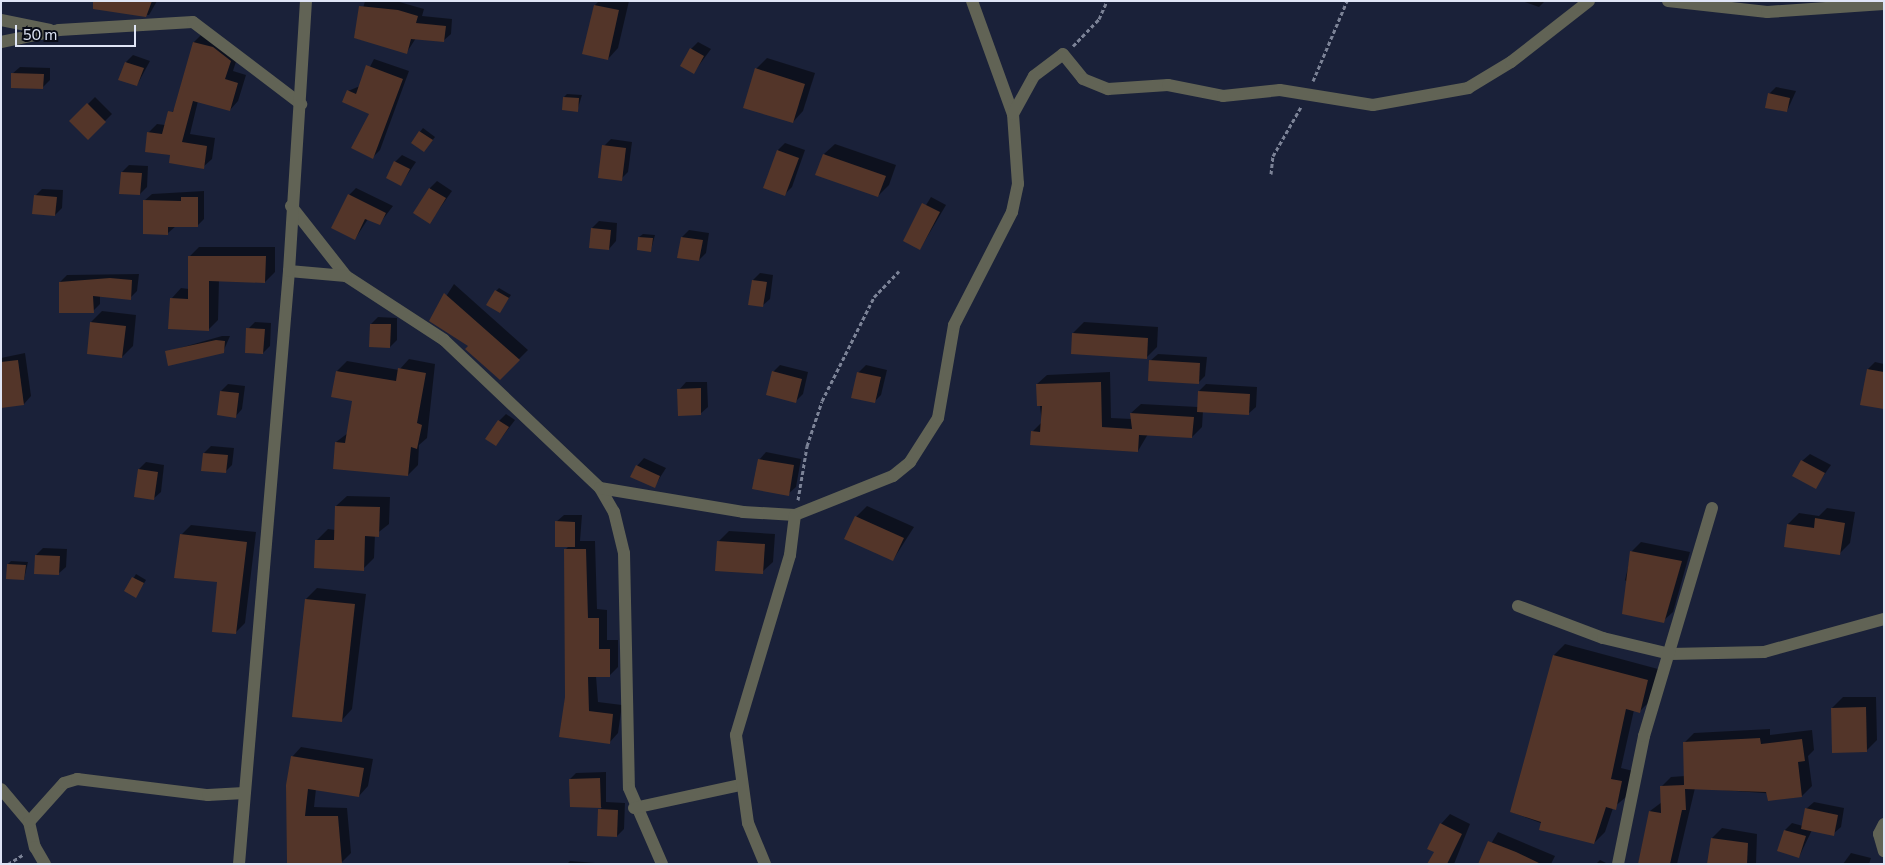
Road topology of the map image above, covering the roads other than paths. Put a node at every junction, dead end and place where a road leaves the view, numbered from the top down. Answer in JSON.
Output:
{"nodes":[{"id":1,"x":306,"y":1,"type":"edge"},
{"id":2,"x":972,"y":1,"type":"edge"},
{"id":3,"x":1589,"y":1,"type":"edge"},
{"id":4,"x":1668,"y":1,"type":"edge"},
{"id":5,"x":1884,"y":4,"type":"edge"},
{"id":6,"x":1,"y":20,"type":"edge"},
{"id":7,"x":54,"y":31,"type":"junction"},
{"id":8,"x":1,"y":42,"type":"edge"},
{"id":9,"x":301,"y":104,"type":"junction"},
{"id":10,"x":1013,"y":114,"type":"junction"},
{"id":11,"x":290,"y":206,"type":"junction"},
{"id":12,"x":289,"y":271,"type":"junction"},
{"id":13,"x":346,"y":276,"type":"junction"},
{"id":14,"x":600,"y":488,"type":"junction"},
{"id":15,"x":1712,"y":508,"type":"dead end"},
{"id":16,"x":795,"y":515,"type":"junction"},
{"id":17,"x":1518,"y":606,"type":"dead end"},
{"id":18,"x":1884,"y":619,"type":"edge"},
{"id":19,"x":1670,"y":654,"type":"junction"},
{"id":20,"x":740,"y":785,"type":"junction"},
{"id":21,"x":1,"y":789,"type":"edge"},
{"id":22,"x":244,"y":793,"type":"junction"},
{"id":23,"x":634,"y":808,"type":"junction"},
{"id":24,"x":29,"y":822,"type":"junction"},
{"id":25,"x":1884,"y":824,"type":"edge"},
{"id":26,"x":1884,"y":851,"type":"edge"},
{"id":27,"x":44,"y":864,"type":"edge"},
{"id":28,"x":239,"y":864,"type":"edge"},
{"id":29,"x":662,"y":864,"type":"edge"},
{"id":30,"x":765,"y":864,"type":"edge"},
{"id":31,"x":1618,"y":864,"type":"edge"}],
"edges":[{"from":1,"to":9,"type":"street"},
{"from":2,"to":10,"type":"street"},
{"from":3,"to":10,"type":"street"},
{"from":4,"to":5,"type":"street"},
{"from":6,"to":7,"type":"street"},
{"from":7,"to":8,"type":"street"},
{"from":7,"to":9,"type":"street"},
{"from":9,"to":11,"type":"street"},
{"from":10,"to":16,"type":"street"},
{"from":11,"to":12,"type":"street"},
{"from":11,"to":13,"type":"street"},
{"from":12,"to":13,"type":"street"},
{"from":12,"to":22,"type":"street"},
{"from":13,"to":14,"type":"street"},
{"from":14,"to":16,"type":"street"},
{"from":14,"to":23,"type":"street"},
{"from":15,"to":19,"type":"street"},
{"from":16,"to":20,"type":"street"},
{"from":17,"to":19,"type":"street"},
{"from":18,"to":19,"type":"street"},
{"from":19,"to":31,"type":"street"},
{"from":20,"to":23,"type":"street"},
{"from":20,"to":30,"type":"street"},
{"from":21,"to":24,"type":"street"},
{"from":22,"to":24,"type":"street"},
{"from":22,"to":28,"type":"street"},
{"from":23,"to":29,"type":"street"},
{"from":24,"to":27,"type":"street"},
{"from":25,"to":26,"type":"street"}]}
